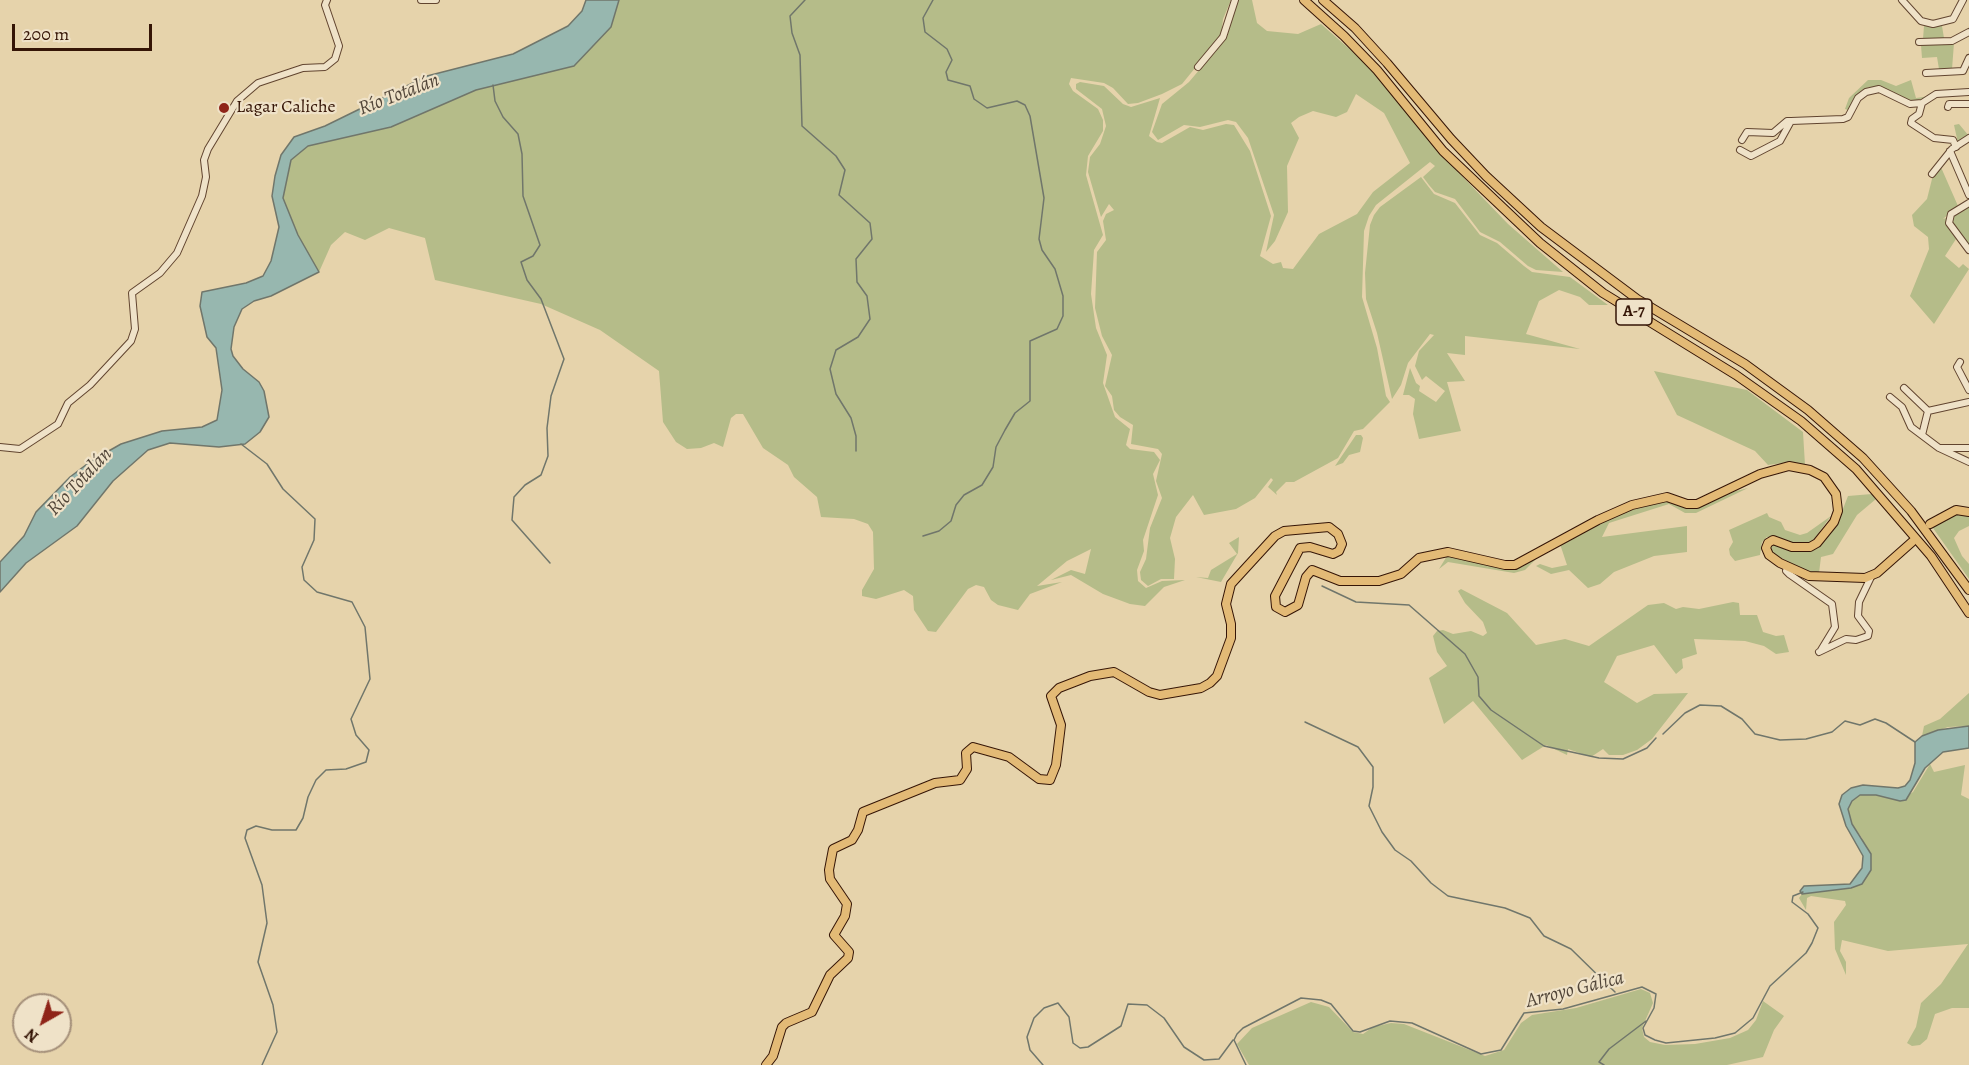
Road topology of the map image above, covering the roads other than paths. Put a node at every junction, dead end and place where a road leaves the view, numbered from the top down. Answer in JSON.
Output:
{"nodes":[{"id":1,"x":327,"y":0,"type":"edge"},
{"id":2,"x":421,"y":0,"type":"edge"},
{"id":3,"x":436,"y":0,"type":"edge"},
{"id":4,"x":1235,"y":0,"type":"edge"},
{"id":5,"x":1304,"y":0,"type":"edge"},
{"id":6,"x":1323,"y":0,"type":"edge"},
{"id":7,"x":1902,"y":0,"type":"edge"},
{"id":8,"x":1963,"y":0,"type":"edge"},
{"id":9,"x":1969,"y":32,"type":"edge"},
{"id":10,"x":1919,"y":42,"type":"dead end"},
{"id":11,"x":1969,"y":58,"type":"edge"},
{"id":12,"x":1198,"y":67,"type":"dead end"},
{"id":13,"x":1966,"y":72,"type":"edge"},
{"id":14,"x":1926,"y":73,"type":"dead end"},
{"id":15,"x":1969,"y":92,"type":"edge"},
{"id":16,"x":1922,"y":103,"type":"junction"},
{"id":17,"x":1969,"y":104,"type":"edge"},
{"id":18,"x":1948,"y":107,"type":"dead end"},
{"id":19,"x":1791,"y":121,"type":"junction"},
{"id":20,"x":1969,"y":138,"type":"edge"},
{"id":21,"x":1742,"y":140,"type":"dead end"},
{"id":22,"x":1953,"y":149,"type":"junction"},
{"id":23,"x":1740,"y":150,"type":"dead end"},
{"id":24,"x":1932,"y":174,"type":"dead end"},
{"id":25,"x":1969,"y":195,"type":"edge"},
{"id":26,"x":1969,"y":203,"type":"edge"},
{"id":27,"x":1969,"y":250,"type":"edge"},
{"id":28,"x":1960,"y":362,"type":"dead end"},
{"id":29,"x":1904,"y":388,"type":"dead end"},
{"id":30,"x":1969,"y":390,"type":"edge"},
{"id":31,"x":1890,"y":397,"type":"dead end"},
{"id":32,"x":1969,"y":402,"type":"edge"},
{"id":33,"x":1928,"y":411,"type":"junction"},
{"id":34,"x":1922,"y":435,"type":"junction"},
{"id":35,"x":0,"y":447,"type":"edge"},
{"id":36,"x":1939,"y":448,"type":"junction"},
{"id":37,"x":1969,"y":448,"type":"edge"},
{"id":38,"x":1969,"y":462,"type":"edge"},
{"id":39,"x":1969,"y":512,"type":"edge"},
{"id":40,"x":1930,"y":524,"type":"dead end"},
{"id":41,"x":1912,"y":542,"type":"dead end"},
{"id":42,"x":1787,"y":567,"type":"junction"},
{"id":43,"x":1872,"y":575,"type":"junction"},
{"id":44,"x":1969,"y":590,"type":"edge"},
{"id":45,"x":1969,"y":613,"type":"edge"},
{"id":46,"x":766,"y":1065,"type":"edge"}],
"edges":[{"from":1,"to":35,"type":"street"},
{"from":2,"to":3,"type":"street"},
{"from":4,"to":12,"type":"street"},
{"from":5,"to":45,"type":"highway","number":"A-7"},
{"from":6,"to":44,"type":"highway","number":"A-7"},
{"from":7,"to":8,"type":"street"},
{"from":9,"to":10,"type":"street"},
{"from":11,"to":13,"type":"street"},
{"from":13,"to":14,"type":"street"},
{"from":15,"to":16,"type":"street"},
{"from":16,"to":19,"type":"street"},
{"from":16,"to":22,"type":"street"},
{"from":17,"to":18,"type":"street"},
{"from":19,"to":21,"type":"street"},
{"from":19,"to":23,"type":"street"},
{"from":20,"to":22,"type":"street"},
{"from":22,"to":24,"type":"street"},
{"from":22,"to":25,"type":"street"},
{"from":26,"to":27,"type":"street"},
{"from":28,"to":30,"type":"street"},
{"from":29,"to":33,"type":"street"},
{"from":31,"to":34,"type":"street"},
{"from":32,"to":33,"type":"street"},
{"from":33,"to":34,"type":"street"},
{"from":34,"to":36,"type":"street"},
{"from":36,"to":37,"type":"street"},
{"from":36,"to":38,"type":"street"},
{"from":39,"to":40,"type":"main road"},
{"from":41,"to":43,"type":"main road"},
{"from":42,"to":43,"type":"main road"},
{"from":42,"to":43,"type":"street"},
{"from":42,"to":46,"type":"main road"}]}
